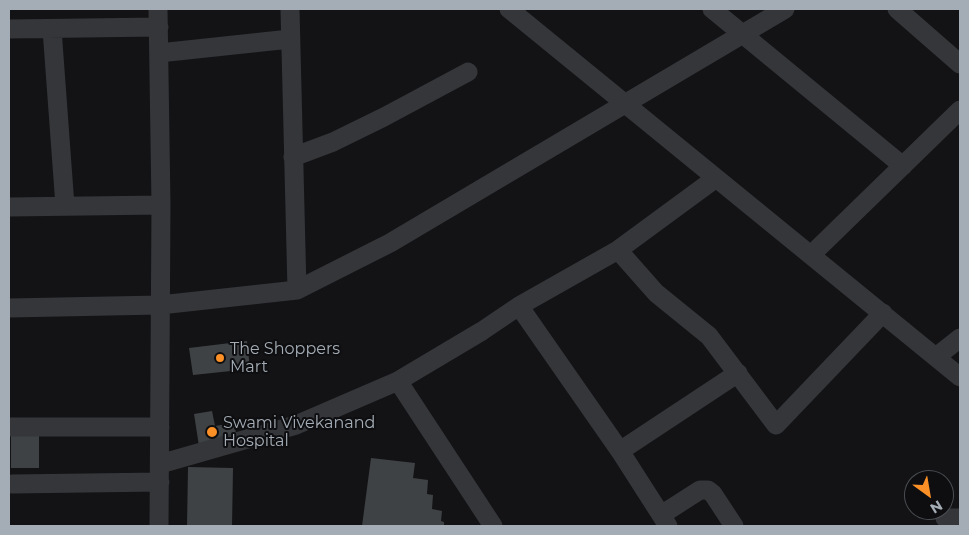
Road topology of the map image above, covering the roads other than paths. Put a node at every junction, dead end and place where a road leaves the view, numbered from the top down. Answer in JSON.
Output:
{"nodes":[{"id":1,"x":290,"y":9,"type":"edge"},
{"id":2,"x":509,"y":9,"type":"edge"},
{"id":3,"x":712,"y":9,"type":"edge"},
{"id":4,"x":785,"y":9,"type":"edge"},
{"id":5,"x":897,"y":9,"type":"edge"},
{"id":6,"x":158,"y":18,"type":"edge"},
{"id":7,"x":9,"y":29,"type":"edge"},
{"id":8,"x":52,"y":29,"type":"junction"},
{"id":9,"x":743,"y":35,"type":"junction"},
{"id":10,"x":290,"y":39,"type":"junction"},
{"id":11,"x":159,"y":53,"type":"junction"},
{"id":12,"x":960,"y":64,"type":"edge"},
{"id":13,"x":468,"y":72,"type":"dead end"},
{"id":14,"x":624,"y":103,"type":"junction"},
{"id":15,"x":960,"y":110,"type":"edge"},
{"id":16,"x":293,"y":157,"type":"junction"},
{"id":17,"x":903,"y":166,"type":"junction"},
{"id":18,"x":716,"y":178,"type":"junction"},
{"id":19,"x":161,"y":205,"type":"junction"},
{"id":20,"x":66,"y":206,"type":"junction"},
{"id":21,"x":9,"y":207,"type":"edge"},
{"id":22,"x":618,"y":250,"type":"junction"},
{"id":23,"x":811,"y":255,"type":"junction"},
{"id":24,"x":296,"y":290,"type":"junction"},
{"id":25,"x":160,"y":305,"type":"junction"},
{"id":26,"x":519,"y":306,"type":"junction"},
{"id":27,"x":9,"y":308,"type":"edge"},
{"id":28,"x":883,"y":313,"type":"junction"},
{"id":29,"x":960,"y":338,"type":"edge"},
{"id":30,"x":936,"y":357,"type":"junction"},
{"id":31,"x":738,"y":373,"type":"junction"},
{"id":32,"x":960,"y":377,"type":"edge"},
{"id":33,"x":398,"y":381,"type":"junction"},
{"id":34,"x":9,"y":427,"type":"edge"},
{"id":35,"x":160,"y":427,"type":"junction"},
{"id":36,"x":620,"y":451,"type":"junction"},
{"id":37,"x":160,"y":473,"type":"junction"},
{"id":38,"x":12,"y":484,"type":"dead end"},
{"id":39,"x":665,"y":521,"type":"edge"},
{"id":40,"x":160,"y":526,"type":"edge"},
{"id":41,"x":493,"y":526,"type":"edge"},
{"id":42,"x":734,"y":526,"type":"edge"}],
"edges":[{"from":1,"to":10,"type":"street"},
{"from":2,"to":14,"type":"street"},
{"from":3,"to":9,"type":"street"},
{"from":4,"to":9,"type":"street"},
{"from":5,"to":12,"type":"street"},
{"from":6,"to":8,"type":"street"},
{"from":6,"to":11,"type":"street"},
{"from":7,"to":8,"type":"street"},
{"from":8,"to":20,"type":"street"},
{"from":9,"to":14,"type":"street"},
{"from":9,"to":17,"type":"street"},
{"from":10,"to":11,"type":"street"},
{"from":10,"to":16,"type":"street"},
{"from":11,"to":19,"type":"street"},
{"from":13,"to":16,"type":"street"},
{"from":14,"to":18,"type":"street"},
{"from":14,"to":24,"type":"street"},
{"from":15,"to":17,"type":"street"},
{"from":16,"to":24,"type":"street"},
{"from":17,"to":23,"type":"street"},
{"from":18,"to":22,"type":"street"},
{"from":18,"to":23,"type":"street"},
{"from":19,"to":20,"type":"street"},
{"from":19,"to":25,"type":"street"},
{"from":20,"to":21,"type":"street"},
{"from":22,"to":26,"type":"street"},
{"from":22,"to":31,"type":"street"},
{"from":23,"to":28,"type":"street"},
{"from":24,"to":25,"type":"street"},
{"from":25,"to":27,"type":"street"},
{"from":25,"to":35,"type":"street"},
{"from":26,"to":33,"type":"street"},
{"from":26,"to":36,"type":"street"},
{"from":28,"to":30,"type":"street"},
{"from":28,"to":31,"type":"street"},
{"from":29,"to":30,"type":"street"},
{"from":30,"to":32,"type":"street"},
{"from":31,"to":36,"type":"street"},
{"from":33,"to":37,"type":"street"},
{"from":33,"to":41,"type":"street"},
{"from":34,"to":35,"type":"street"},
{"from":35,"to":37,"type":"street"},
{"from":36,"to":39,"type":"street"},
{"from":37,"to":38,"type":"street"},
{"from":37,"to":40,"type":"street"},
{"from":39,"to":42,"type":"street"}]}
